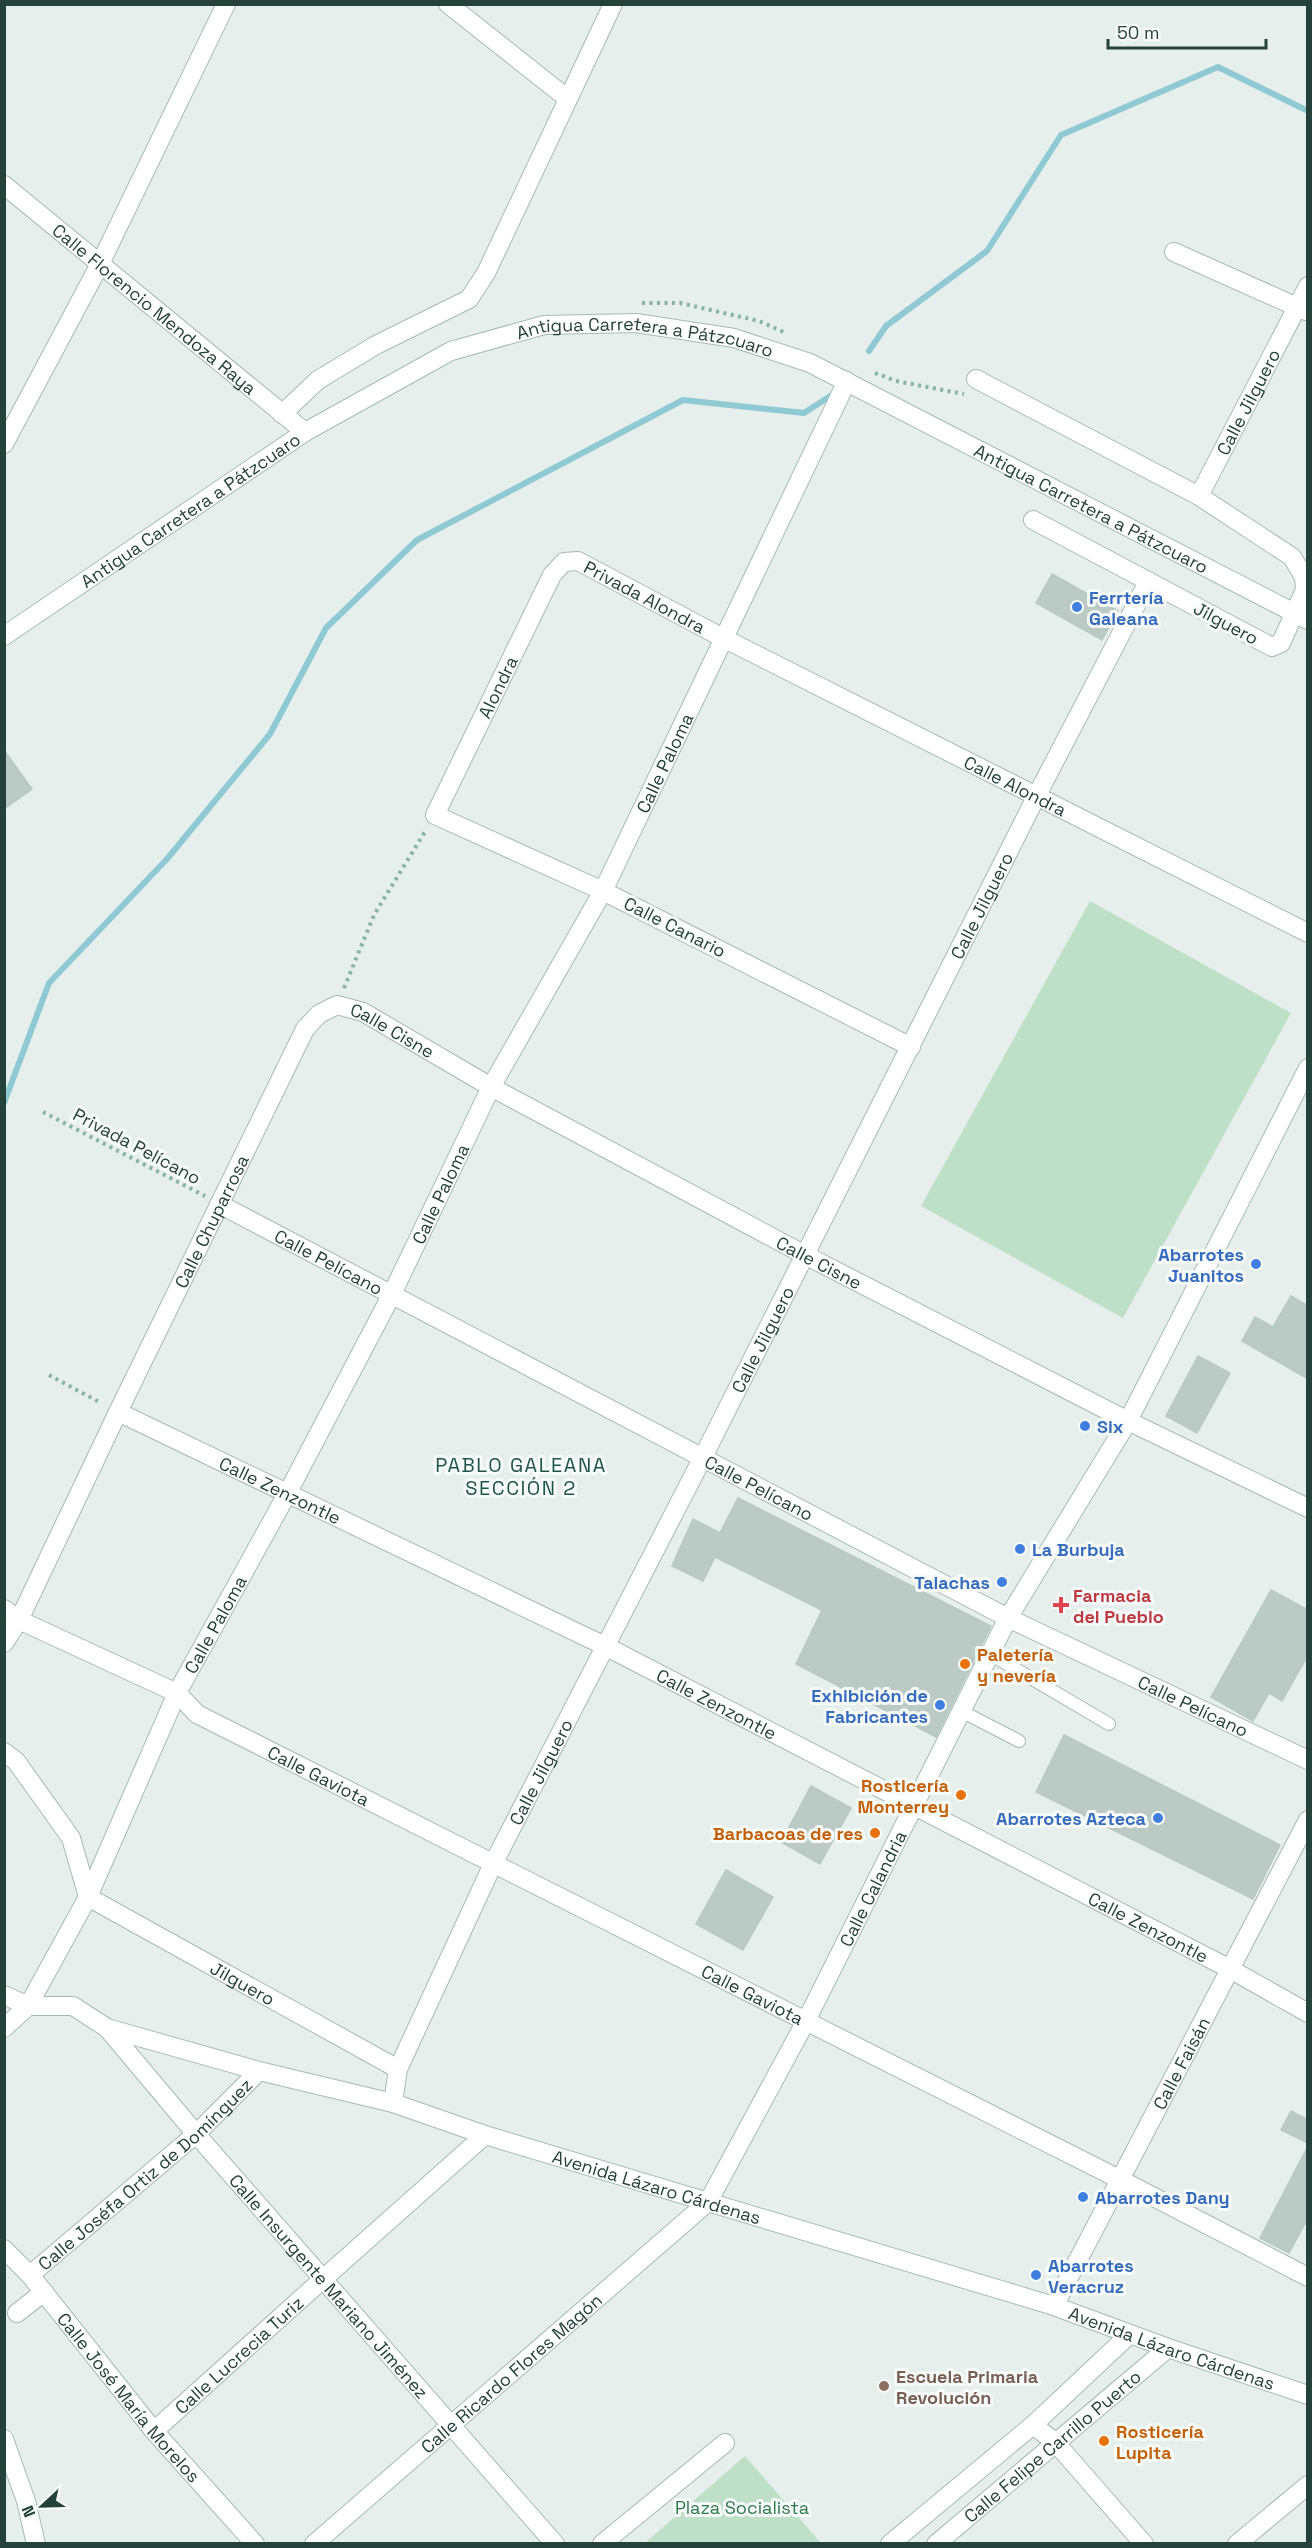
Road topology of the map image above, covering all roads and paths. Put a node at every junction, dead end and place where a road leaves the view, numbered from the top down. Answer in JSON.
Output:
{"nodes":[{"id":1,"x":226,"y":4,"type":"edge"},
{"id":2,"x":448,"y":4,"type":"edge"},
{"id":3,"x":613,"y":4,"type":"edge"},
{"id":4,"x":568,"y":99,"type":"junction"},
{"id":5,"x":4,"y":185,"type":"edge"},
{"id":6,"x":1174,"y":252,"type":"dead end"},
{"id":7,"x":100,"y":264,"type":"junction"},
{"id":8,"x":1308,"y":286,"type":"edge"},
{"id":9,"x":634,"y":303,"type":"dead end"},
{"id":10,"x":1302,"y":309,"type":"edge"},
{"id":11,"x":791,"y":335,"type":"dead end"},
{"id":12,"x":864,"y":368,"type":"dead end"},
{"id":13,"x":976,"y":379,"type":"dead end"},
{"id":14,"x":846,"y":381,"type":"junction"},
{"id":15,"x":964,"y":394,"type":"dead end"},
{"id":16,"x":282,"y":414,"type":"junction"},
{"id":17,"x":305,"y":432,"type":"junction"},
{"id":18,"x":4,"y":444,"type":"edge"},
{"id":19,"x":1199,"y":496,"type":"junction"},
{"id":20,"x":1033,"y":520,"type":"dead end"},
{"id":21,"x":564,"y":562,"type":"joint"},
{"id":22,"x":1148,"y":582,"type":"junction"},
{"id":23,"x":1301,"y":616,"type":"edge"},
{"id":24,"x":4,"y":636,"type":"edge"},
{"id":25,"x":725,"y":639,"type":"junction"},
{"id":26,"x":1036,"y":797,"type":"junction"},
{"id":27,"x":435,"y":815,"type":"junction"},
{"id":28,"x":603,"y":891,"type":"junction"},
{"id":29,"x":1308,"y":933,"type":"edge"},
{"id":30,"x":337,"y":1005,"type":"junction"},
{"id":31,"x":911,"y":1047,"type":"junction"},
{"id":32,"x":1308,"y":1068,"type":"edge"},
{"id":33,"x":491,"y":1087,"type":"junction"},
{"id":34,"x":43,"y":1112,"type":"dead end"},
{"id":35,"x":219,"y":1204,"type":"junction"},
{"id":36,"x":805,"y":1255,"type":"junction"},
{"id":37,"x":392,"y":1294,"type":"junction"},
{"id":38,"x":50,"y":1375,"type":"dead end"},
{"id":39,"x":118,"y":1412,"type":"junction"},
{"id":40,"x":1128,"y":1421,"type":"junction"},
{"id":41,"x":703,"y":1457,"type":"junction"},
{"id":42,"x":287,"y":1494,"type":"junction"},
{"id":43,"x":1308,"y":1508,"type":"edge"},
{"id":44,"x":12,"y":1615,"type":"edge"},
{"id":45,"x":1008,"y":1617,"type":"junction"},
{"id":46,"x":4,"y":1643,"type":"edge"},
{"id":47,"x":605,"y":1646,"type":"junction"},
{"id":48,"x":990,"y":1654,"type":"junction"},
{"id":49,"x":177,"y":1693,"type":"junction"},
{"id":50,"x":961,"y":1711,"type":"junction"},
{"id":51,"x":197,"y":1714,"type":"junction"},
{"id":52,"x":167,"y":1718,"type":"junction"},
{"id":53,"x":1109,"y":1725,"type":"dead end"},
{"id":54,"x":1019,"y":1741,"type":"dead end"},
{"id":55,"x":4,"y":1752,"type":"edge"},
{"id":56,"x":1308,"y":1760,"type":"edge"},
{"id":57,"x":913,"y":1805,"type":"junction"},
{"id":58,"x":1308,"y":1820,"type":"edge"},
{"id":59,"x":493,"y":1864,"type":"junction"},
{"id":60,"x":88,"y":1897,"type":"junction"},
{"id":61,"x":1230,"y":1969,"type":"junction"},
{"id":62,"x":4,"y":1995,"type":"edge"},
{"id":63,"x":28,"y":2006,"type":"junction"},
{"id":64,"x":1308,"y":2013,"type":"edge"},
{"id":65,"x":806,"y":2022,"type":"junction"},
{"id":66,"x":4,"y":2028,"type":"edge"},
{"id":67,"x":107,"y":2028,"type":"junction"},
{"id":68,"x":398,"y":2069,"type":"junction"},
{"id":69,"x":259,"y":2071,"type":"junction"},
{"id":70,"x":393,"y":2103,"type":"junction"},
{"id":71,"x":196,"y":2134,"type":"junction"},
{"id":72,"x":485,"y":2135,"type":"junction"},
{"id":73,"x":1121,"y":2180,"type":"junction"},
{"id":74,"x":708,"y":2202,"type":"junction"},
{"id":75,"x":4,"y":2249,"type":"edge"},
{"id":76,"x":30,"y":2275,"type":"junction"},
{"id":77,"x":1308,"y":2277,"type":"edge"},
{"id":78,"x":323,"y":2279,"type":"junction"},
{"id":79,"x":44,"y":2292,"type":"junction"},
{"id":80,"x":1054,"y":2306,"type":"junction"},
{"id":81,"x":16,"y":2313,"type":"dead end"},
{"id":82,"x":1130,"y":2334,"type":"junction"},
{"id":83,"x":1168,"y":2348,"type":"junction"},
{"id":84,"x":1308,"y":2395,"type":"edge"},
{"id":85,"x":1033,"y":2425,"type":"junction"},
{"id":86,"x":452,"y":2426,"type":"junction"},
{"id":87,"x":154,"y":2431,"type":"junction"},
{"id":88,"x":4,"y":2439,"type":"edge"},
{"id":89,"x":1055,"y":2442,"type":"junction"},
{"id":90,"x":725,"y":2443,"type":"dead end"},
{"id":91,"x":1308,"y":2485,"type":"edge"},
{"id":92,"x":36,"y":2544,"type":"edge"},
{"id":93,"x":255,"y":2544,"type":"edge"},
{"id":94,"x":314,"y":2544,"type":"edge"},
{"id":95,"x":555,"y":2544,"type":"edge"},
{"id":96,"x":602,"y":2544,"type":"edge"},
{"id":97,"x":890,"y":2544,"type":"edge"},
{"id":98,"x":936,"y":2544,"type":"edge"},
{"id":99,"x":1144,"y":2544,"type":"edge"},
{"id":100,"x":1237,"y":2544,"type":"edge"}],
"edges":[{"from":1,"to":7,"type":"street"},
{"from":2,"to":4,"type":"street"},
{"from":3,"to":4,"type":"street"},
{"from":4,"to":16,"type":"street"},
{"from":5,"to":7,"type":"street","name":"Calle Florencio Mendoza Raya"},
{"from":6,"to":10,"type":"street"},
{"from":7,"to":16,"type":"street","name":"Calle Florencio Mendoza Raya"},
{"from":7,"to":18,"type":"street"},
{"from":8,"to":10,"type":"street","name":"Calle Jilguero"},
{"from":9,"to":11,"type":"path"},
{"from":10,"to":19,"type":"street","name":"Calle Jilguero"},
{"from":12,"to":15,"type":"path"},
{"from":13,"to":19,"type":"street","name":"Jilguero"},
{"from":14,"to":17,"type":"street","name":"Antigua Carretera a Pátzcuaro"},
{"from":14,"to":23,"type":"street","name":"Antigua Carretera a Pátzcuaro"},
{"from":14,"to":25,"type":"street","name":"Calle Paloma"},
{"from":16,"to":17,"type":"street","name":"Calle Florencio Mendoza Raya"},
{"from":17,"to":24,"type":"street","name":"Antigua Carretera a Pátzcuaro"},
{"from":19,"to":23,"type":"street","name":"Jilguero"},
{"from":20,"to":22,"type":"street"},
{"from":21,"to":25,"type":"street","name":"Privada Alondra"},
{"from":21,"to":27,"type":"street","name":"Alondra"},
{"from":22,"to":23,"type":"street","name":"Jilguero"},
{"from":22,"to":26,"type":"street","name":"Calle Jilguero"},
{"from":25,"to":26,"type":"street","name":"Calle Alondra"},
{"from":25,"to":28,"type":"street","name":"Calle Paloma"},
{"from":26,"to":29,"type":"street","name":"Calle Alondra"},
{"from":26,"to":31,"type":"street","name":"Calle Jilguero"},
{"from":27,"to":28,"type":"street","name":"Calle Canario"},
{"from":27,"to":30,"type":"path"},
{"from":28,"to":31,"type":"street","name":"Calle Canario"},
{"from":28,"to":33,"type":"street","name":"Calle Paloma"},
{"from":30,"to":33,"type":"street","name":"Calle Cisne"},
{"from":30,"to":35,"type":"street","name":"Calle Chuparrosa"},
{"from":31,"to":36,"type":"street","name":"Calle Jilguero"},
{"from":32,"to":40,"type":"street","name":"Calle Calandria"},
{"from":33,"to":36,"type":"street","name":"Calle Cisne"},
{"from":33,"to":37,"type":"street","name":"Calle Paloma"},
{"from":34,"to":35,"type":"path","name":"Privada Pelícano"},
{"from":35,"to":37,"type":"street","name":"Calle Pelícano"},
{"from":35,"to":39,"type":"street","name":"Calle Chuparrosa"},
{"from":36,"to":40,"type":"street","name":"Calle Cisne"},
{"from":36,"to":41,"type":"street","name":"Calle Jilguero"},
{"from":37,"to":41,"type":"street","name":"Calle Pelícano"},
{"from":37,"to":42,"type":"street","name":"Calle Paloma"},
{"from":38,"to":39,"type":"path"},
{"from":39,"to":42,"type":"street","name":"Calle Zenzontle"},
{"from":39,"to":44,"type":"street","name":"Calle Chuparrosa"},
{"from":40,"to":43,"type":"street","name":"Calle Cisne"},
{"from":40,"to":45,"type":"street","name":"Calle Calandria"},
{"from":41,"to":45,"type":"street","name":"Calle Pelícano"},
{"from":41,"to":47,"type":"street","name":"Calle Jilguero"},
{"from":42,"to":47,"type":"street","name":"Calle Zenzontle"},
{"from":42,"to":49,"type":"street","name":"Calle Paloma"},
{"from":44,"to":46,"type":"street","name":"Calle Chuparrosa"},
{"from":44,"to":49,"type":"street","name":"Calle Gaviota"},
{"from":45,"to":48,"type":"street","name":"Calle Calandria"},
{"from":45,"to":56,"type":"street","name":"Calle Pelícano"},
{"from":47,"to":57,"type":"street","name":"Calle Zenzontle"},
{"from":47,"to":59,"type":"street","name":"Calle Jilguero"},
{"from":48,"to":50,"type":"street","name":"Calle Calandria"},
{"from":48,"to":53,"type":"lane"},
{"from":49,"to":51,"type":"street","name":"Calle Gaviota"},
{"from":49,"to":52,"type":"street","name":"Calle Paloma"},
{"from":50,"to":54,"type":"lane"},
{"from":50,"to":57,"type":"street","name":"Calle Calandria"},
{"from":51,"to":52,"type":"street"},
{"from":51,"to":59,"type":"street","name":"Calle Gaviota"},
{"from":52,"to":60,"type":"street","name":"Calle Paloma"},
{"from":55,"to":60,"type":"street"},
{"from":57,"to":61,"type":"street","name":"Calle Zenzontle"},
{"from":57,"to":65,"type":"street","name":"Calle Calandria"},
{"from":58,"to":61,"type":"street","name":"Calle Faisán"},
{"from":59,"to":65,"type":"street","name":"Calle Gaviota"},
{"from":59,"to":68,"type":"street","name":"Calle Jilguero"},
{"from":60,"to":63,"type":"street","name":"Calle Paloma"},
{"from":60,"to":68,"type":"street","name":"Jilguero"},
{"from":61,"to":64,"type":"street","name":"Calle Zenzontle"},
{"from":61,"to":73,"type":"street","name":"Calle Faisán"},
{"from":62,"to":63,"type":"street","name":"Avenida Lázaro Cárdenas"},
{"from":63,"to":66,"type":"street","name":"Calle Paloma"},
{"from":63,"to":67,"type":"street","name":"Avenida Lázaro Cárdenas"},
{"from":65,"to":73,"type":"street","name":"Calle Gaviota"},
{"from":65,"to":74,"type":"street","name":"Calle Calandria"},
{"from":67,"to":69,"type":"street","name":"Avenida Lázaro Cárdenas"},
{"from":67,"to":71,"type":"street","name":"Calle Insurgente Mariano Jiménez"},
{"from":68,"to":70,"type":"street","name":"Calle Jilguero"},
{"from":69,"to":70,"type":"street","name":"Avenida Lázaro Cárdenas"},
{"from":69,"to":71,"type":"street","name":"Calle Joséfa Ortiz de Domínguez"},
{"from":70,"to":72,"type":"street","name":"Avenida Lázaro Cárdenas"},
{"from":71,"to":76,"type":"street","name":"Calle Joséfa Ortiz de Domínguez"},
{"from":71,"to":78,"type":"street","name":"Calle Insurgente Mariano Jiménez"},
{"from":72,"to":74,"type":"street","name":"Avenida Lázaro Cárdenas"},
{"from":72,"to":78,"type":"street","name":"Calle Lucrecia Turiz"},
{"from":73,"to":77,"type":"street","name":"Calle Gaviota"},
{"from":73,"to":80,"type":"street","name":"Calle Faisán"},
{"from":74,"to":80,"type":"street","name":"Avenida Lázaro Cárdenas"},
{"from":74,"to":86,"type":"street","name":"Calle Ricardo Flores Magón"},
{"from":75,"to":76,"type":"street","name":"Calle José María Morelos"},
{"from":76,"to":79,"type":"street","name":"Calle José María Morelos"},
{"from":78,"to":86,"type":"street","name":"Calle Insurgente Mariano Jiménez"},
{"from":78,"to":87,"type":"street","name":"Calle Lucrecia Turiz"},
{"from":79,"to":81,"type":"street"},
{"from":79,"to":87,"type":"street","name":"Calle José María Morelos"},
{"from":80,"to":82,"type":"street","name":"Avenida Lázaro Cárdenas"},
{"from":82,"to":83,"type":"street","name":"Avenida Lázaro Cárdenas"},
{"from":82,"to":85,"type":"street","name":"Calle Felipe Carrillo Puerto"},
{"from":83,"to":84,"type":"street","name":"Avenida Lázaro Cárdenas"},
{"from":83,"to":89,"type":"street","name":"Calle Felipe Carrillo Puerto"},
{"from":85,"to":89,"type":"street"},
{"from":85,"to":97,"type":"street","name":"Calle Felipe Carrillo Puerto"},
{"from":86,"to":94,"type":"street","name":"Calle Ricardo Flores Magón"},
{"from":86,"to":95,"type":"street","name":"Calle Insurgente Mariano Jiménez"},
{"from":87,"to":93,"type":"street","name":"Calle José María Morelos"},
{"from":88,"to":92,"type":"street"},
{"from":89,"to":98,"type":"street","name":"Calle Felipe Carrillo Puerto"},
{"from":89,"to":99,"type":"street"},
{"from":90,"to":96,"type":"street"},
{"from":91,"to":100,"type":"street"}]}
